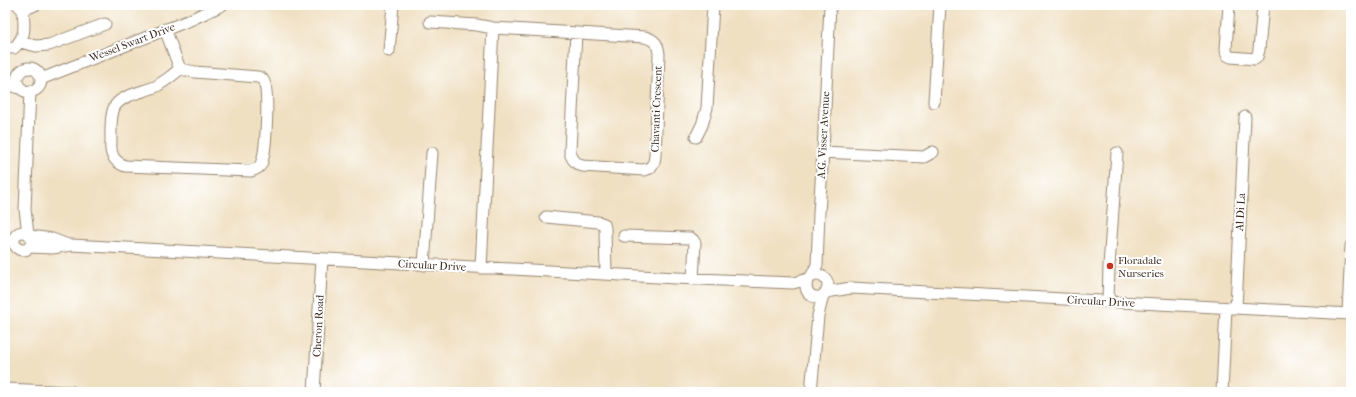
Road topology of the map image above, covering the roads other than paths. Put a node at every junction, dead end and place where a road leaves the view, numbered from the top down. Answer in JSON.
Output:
{"nodes":[{"id":1,"x":35,"y":5,"type":"edge"},
{"id":2,"x":222,"y":5,"type":"edge"},
{"id":3,"x":393,"y":5,"type":"edge"},
{"id":4,"x":713,"y":5,"type":"edge"},
{"id":5,"x":830,"y":5,"type":"edge"},
{"id":6,"x":940,"y":5,"type":"edge"},
{"id":7,"x":1229,"y":5,"type":"edge"},
{"id":8,"x":1263,"y":5,"type":"edge"},
{"id":9,"x":20,"y":8,"type":"edge"},
{"id":10,"x":430,"y":22,"type":"dead end"},
{"id":11,"x":105,"y":24,"type":"dead end"},
{"id":12,"x":493,"y":28,"type":"junction"},
{"id":13,"x":165,"y":29,"type":"junction"},
{"id":14,"x":576,"y":33,"type":"junction"},
{"id":15,"x":20,"y":42,"type":"junction"},
{"id":16,"x":5,"y":48,"type":"edge"},
{"id":17,"x":389,"y":51,"type":"dead end"},
{"id":18,"x":180,"y":69,"type":"junction"},
{"id":19,"x":21,"y":71,"type":"junction"},
{"id":20,"x":5,"y":76,"type":"edge"},
{"id":21,"x":41,"y":78,"type":"junction"},
{"id":22,"x":5,"y":83,"type":"edge"},
{"id":23,"x":26,"y":90,"type":"junction"},
{"id":24,"x":934,"y":102,"type":"dead end"},
{"id":25,"x":1245,"y":117,"type":"dead end"},
{"id":26,"x":696,"y":137,"type":"dead end"},
{"id":27,"x":823,"y":152,"type":"junction"},
{"id":28,"x":933,"y":152,"type":"dead end"},
{"id":29,"x":432,"y":153,"type":"dead end"},
{"id":30,"x":1117,"y":153,"type":"dead end"},
{"id":31,"x":546,"y":217,"type":"dead end"},
{"id":32,"x":624,"y":236,"type":"dead end"},
{"id":33,"x":18,"y":240,"type":"edge"},
{"id":34,"x":1351,"y":246,"type":"edge"},
{"id":35,"x":322,"y":259,"type":"junction"},
{"id":36,"x":424,"y":264,"type":"junction"},
{"id":37,"x":817,"y":264,"type":"junction"},
{"id":38,"x":481,"y":268,"type":"junction"},
{"id":39,"x":606,"y":274,"type":"junction"},
{"id":40,"x":810,"y":278,"type":"junction"},
{"id":41,"x":824,"y":278,"type":"junction"},
{"id":42,"x":693,"y":279,"type":"junction"},
{"id":43,"x":794,"y":283,"type":"junction"},
{"id":44,"x":851,"y":288,"type":"junction"},
{"id":45,"x":809,"y":293,"type":"junction"},
{"id":46,"x":824,"y":293,"type":"junction"},
{"id":47,"x":1108,"y":302,"type":"junction"},
{"id":48,"x":1231,"y":308,"type":"junction"},
{"id":49,"x":1349,"y":314,"type":"edge"},
{"id":50,"x":818,"y":316,"type":"junction"},
{"id":51,"x":5,"y":388,"type":"edge"},
{"id":52,"x":72,"y":392,"type":"edge"},
{"id":53,"x":314,"y":392,"type":"edge"},
{"id":54,"x":811,"y":392,"type":"edge"},
{"id":55,"x":1222,"y":392,"type":"edge"}],
"edges":[{"from":1,"to":9,"type":"street"},
{"from":2,"to":13,"type":"street","name":"Wessel Swart Drive"},
{"from":3,"to":17,"type":"street"},
{"from":4,"to":26,"type":"street"},
{"from":5,"to":27,"type":"street","name":"A.G. Visser Avenue"},
{"from":6,"to":24,"type":"street"},
{"from":7,"to":8,"type":"street"},
{"from":9,"to":15,"type":"street"},
{"from":10,"to":12,"type":"street","name":"Chavanti Crescent"},
{"from":11,"to":15,"type":"street"},
{"from":12,"to":14,"type":"street","name":"Chavanti Crescent"},
{"from":12,"to":38,"type":"street"},
{"from":13,"to":18,"type":"street"},
{"from":13,"to":21,"type":"street","name":"Wessel Swart Drive"},
{"from":14,"to":14,"type":"street","name":"Chavanti Crescent"},
{"from":15,"to":16,"type":"street"},
{"from":18,"to":18,"type":"street"},
{"from":19,"to":20,"type":"street"},
{"from":19,"to":21,"type":"street"},
{"from":19,"to":23,"type":"street"},
{"from":21,"to":23,"type":"street"},
{"from":22,"to":23,"type":"street"},
{"from":23,"to":33,"type":"street"},
{"from":25,"to":48,"type":"street","name":"Al Di La"},
{"from":27,"to":28,"type":"street"},
{"from":27,"to":37,"type":"street","name":"A.G. Visser Avenue"},
{"from":29,"to":36,"type":"street"},
{"from":30,"to":47,"type":"street"},
{"from":31,"to":39,"type":"street"},
{"from":32,"to":42,"type":"street"},
{"from":33,"to":35,"type":"street","name":"Circular Drive"},
{"from":34,"to":49,"type":"street"},
{"from":35,"to":36,"type":"street","name":"Circular Drive"},
{"from":35,"to":53,"type":"street","name":"Cheron Road"},
{"from":36,"to":38,"type":"street","name":"Circular Drive"},
{"from":37,"to":40,"type":"street","name":"A.G. Visser Avenue"},
{"from":37,"to":41,"type":"street","name":"A.G. Visser Avenue"},
{"from":38,"to":39,"type":"street","name":"Circular Drive"},
{"from":39,"to":42,"type":"street","name":"Circular Drive"},
{"from":40,"to":41,"type":"street"},
{"from":40,"to":43,"type":"street","name":"Circular Drive"},
{"from":40,"to":45,"type":"street"},
{"from":41,"to":44,"type":"street","name":"Circular Drive"},
{"from":41,"to":46,"type":"street"},
{"from":42,"to":43,"type":"street","name":"Circular Drive"},
{"from":43,"to":45,"type":"street"},
{"from":44,"to":46,"type":"street","name":"Circular Drive"},
{"from":44,"to":47,"type":"street","name":"Circular Drive"},
{"from":45,"to":46,"type":"street"},
{"from":45,"to":50,"type":"street"},
{"from":46,"to":50,"type":"street"},
{"from":47,"to":48,"type":"street","name":"Circular Drive"},
{"from":48,"to":49,"type":"street","name":"Circular Drive"},
{"from":48,"to":55,"type":"street","name":"Al Di La"},
{"from":50,"to":54,"type":"street"},
{"from":51,"to":52,"type":"street"}]}
